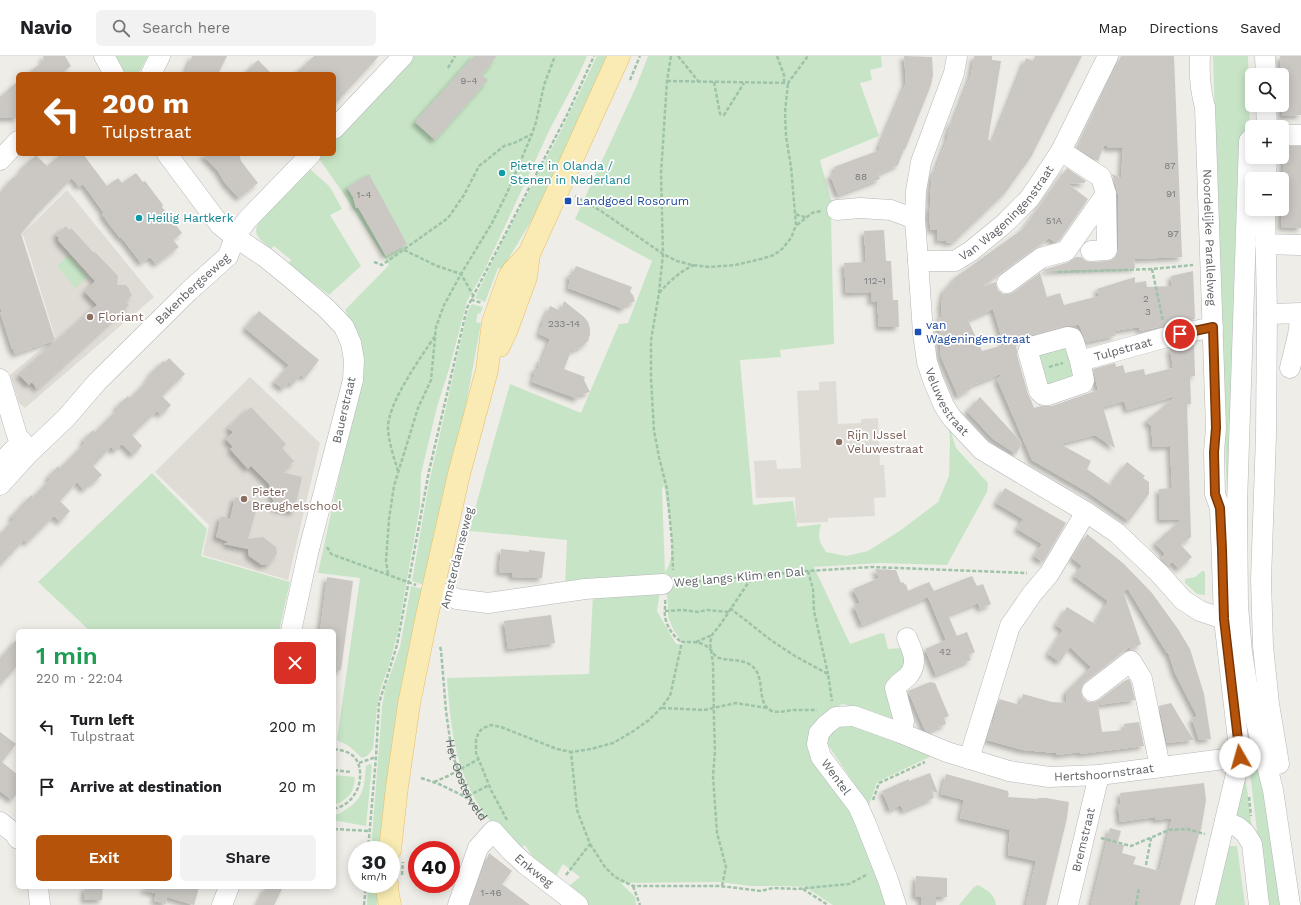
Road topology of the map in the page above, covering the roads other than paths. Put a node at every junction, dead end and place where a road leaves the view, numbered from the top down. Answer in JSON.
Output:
{"nodes":[{"id":1,"x":160,"y":56,"type":"edge"},
{"id":2,"x":403,"y":56,"type":"edge"},
{"id":3,"x":619,"y":56,"type":"edge"},
{"id":4,"x":957,"y":56,"type":"edge"},
{"id":5,"x":1108,"y":56,"type":"edge"},
{"id":6,"x":1200,"y":56,"type":"edge"},
{"id":7,"x":1265,"y":56,"type":"edge"},
{"id":8,"x":1266,"y":68,"type":"edge"},
{"id":9,"x":152,"y":72,"type":"edge"},
{"id":10,"x":336,"y":127,"type":"edge"},
{"id":11,"x":1289,"y":134,"type":"edge"},
{"id":12,"x":1301,"y":135,"type":"edge"},
{"id":13,"x":16,"y":143,"type":"edge"},
{"id":14,"x":1061,"y":151,"type":"junction"},
{"id":15,"x":168,"y":156,"type":"edge"},
{"id":16,"x":309,"y":156,"type":"edge"},
{"id":17,"x":0,"y":160,"type":"edge"},
{"id":18,"x":1248,"y":164,"type":"edge"},
{"id":19,"x":1106,"y":194,"type":"junction"},
{"id":20,"x":837,"y":210,"type":"road end"},
{"id":21,"x":1265,"y":216,"type":"edge"},
{"id":22,"x":915,"y":219,"type":"junction"},
{"id":23,"x":234,"y":237,"type":"junction"},
{"id":24,"x":1266,"y":244,"type":"junction"},
{"id":25,"x":1301,"y":245,"type":"edge"},
{"id":26,"x":1090,"y":251,"type":"dead end"},
{"id":27,"x":918,"y":261,"type":"junction"},
{"id":28,"x":1007,"y":283,"type":"dead end"},
{"id":29,"x":1267,"y":314,"type":"junction"},
{"id":30,"x":1213,"y":327,"type":"junction"},
{"id":31,"x":1074,"y":362,"type":"road end"},
{"id":32,"x":1290,"y":368,"type":"dead end"},
{"id":33,"x":0,"y":379,"type":"edge"},
{"id":34,"x":25,"y":448,"type":"junction"},
{"id":35,"x":0,"y":464,"type":"edge"},
{"id":36,"x":0,"y":485,"type":"edge"},
{"id":37,"x":1086,"y":512,"type":"junction"},
{"id":38,"x":668,"y":584,"type":"road end"},
{"id":39,"x":432,"y":590,"type":"junction"},
{"id":40,"x":1224,"y":619,"type":"junction"},
{"id":41,"x":291,"y":629,"type":"edge"},
{"id":42,"x":907,"y":638,"type":"dead end"},
{"id":43,"x":1234,"y":652,"type":"junction"},
{"id":44,"x":1092,"y":691,"type":"dead end"},
{"id":45,"x":901,"y":734,"type":"junction"},
{"id":46,"x":1240,"y":757,"type":"junction"},
{"id":47,"x":969,"y":758,"type":"junction"},
{"id":48,"x":1160,"y":767,"type":"junction"},
{"id":49,"x":1098,"y":775,"type":"junction"},
{"id":50,"x":1276,"y":808,"type":"junction"},
{"id":51,"x":0,"y":822,"type":"edge"},
{"id":52,"x":502,"y":828,"type":"joint"},
{"id":53,"x":1223,"y":829,"type":"junction"},
{"id":54,"x":16,"y":836,"type":"edge"},
{"id":55,"x":396,"y":841,"type":"edge"},
{"id":56,"x":38,"y":889,"type":"edge"},
{"id":57,"x":228,"y":889,"type":"edge"},
{"id":58,"x":40,"y":905,"type":"edge"},
{"id":59,"x":222,"y":905,"type":"edge"},
{"id":60,"x":458,"y":905,"type":"edge"},
{"id":61,"x":578,"y":905,"type":"edge"},
{"id":62,"x":896,"y":905,"type":"edge"},
{"id":63,"x":1068,"y":905,"type":"edge"},
{"id":64,"x":1204,"y":905,"type":"edge"},
{"id":65,"x":1259,"y":905,"type":"edge"},
{"id":66,"x":1290,"y":905,"type":"edge"}],
"edges":[{"from":1,"to":9,"type":"street"},
{"from":2,"to":10,"type":"street"},
{"from":3,"to":39,"type":"main road","name":"Amsterdamseweg"},
{"from":4,"to":22,"type":"street","name":"Veluwestraat"},
{"from":5,"to":14,"type":"street","name":"Van Wageningenstraat"},
{"from":6,"to":30,"type":"street","name":"Noordelijke Parallelweg"},
{"from":7,"to":8,"type":"street"},
{"from":11,"to":12,"type":"street"},
{"from":13,"to":17,"type":"street"},
{"from":14,"to":19,"type":"street"},
{"from":14,"to":27,"type":"street","name":"Van Wageningenstraat"},
{"from":15,"to":23,"type":"street","name":"Bauerstraat"},
{"from":16,"to":23,"type":"street","name":"Bakenbergseweg"},
{"from":18,"to":43,"type":"street"},
{"from":19,"to":26,"type":"street"},
{"from":19,"to":28,"type":"street"},
{"from":20,"to":22,"type":"street"},
{"from":21,"to":24,"type":"street"},
{"from":22,"to":27,"type":"street","name":"Veluwestraat"},
{"from":23,"to":34,"type":"street","name":"Bakenbergseweg"},
{"from":23,"to":41,"type":"street","name":"Bauerstraat"},
{"from":24,"to":25,"type":"street"},
{"from":24,"to":29,"type":"street"},
{"from":27,"to":37,"type":"street","name":"Veluwestraat"},
{"from":29,"to":32,"type":"street"},
{"from":29,"to":50,"type":"street"},
{"from":30,"to":31,"type":"street","name":"Tulpstraat"},
{"from":30,"to":40,"type":"street","name":"Noordelijke Parallelweg"},
{"from":33,"to":34,"type":"street"},
{"from":34,"to":35,"type":"street","name":"Bakenbergseweg"},
{"from":34,"to":36,"type":"street","name":"Bakenbergseweg"},
{"from":37,"to":40,"type":"street","name":"Veluwestraat"},
{"from":37,"to":47,"type":"street"},
{"from":38,"to":39,"type":"street","name":"Weg langs Klim en Dal"},
{"from":39,"to":55,"type":"main road","name":"Amsterdamseweg"},
{"from":40,"to":43,"type":"street","name":"Noordelijke Parallelweg"},
{"from":42,"to":45,"type":"street"},
{"from":43,"to":46,"type":"street","name":"Noordelijke Parallelweg"},
{"from":43,"to":50,"type":"street"},
{"from":44,"to":48,"type":"street"},
{"from":45,"to":47,"type":"street"},
{"from":45,"to":62,"type":"street","name":"Wentel"},
{"from":46,"to":48,"type":"street","name":"Hertshoornstraat"},
{"from":46,"to":53,"type":"street","name":"Noordelijke Parallelweg"},
{"from":47,"to":49,"type":"street","name":"Hertshoornstraat"},
{"from":48,"to":49,"type":"street","name":"Hertshoornstraat"},
{"from":49,"to":63,"type":"street","name":"Bremstraat"},
{"from":50,"to":66,"type":"street"},
{"from":51,"to":54,"type":"street"},
{"from":52,"to":60,"type":"street","name":"Het Oosterveld"},
{"from":52,"to":61,"type":"street","name":"Enkweg"},
{"from":53,"to":64,"type":"street","name":"Noordelijke Parallelweg"},
{"from":53,"to":65,"type":"street"},
{"from":56,"to":58,"type":"street"},
{"from":57,"to":59,"type":"street"}]}
